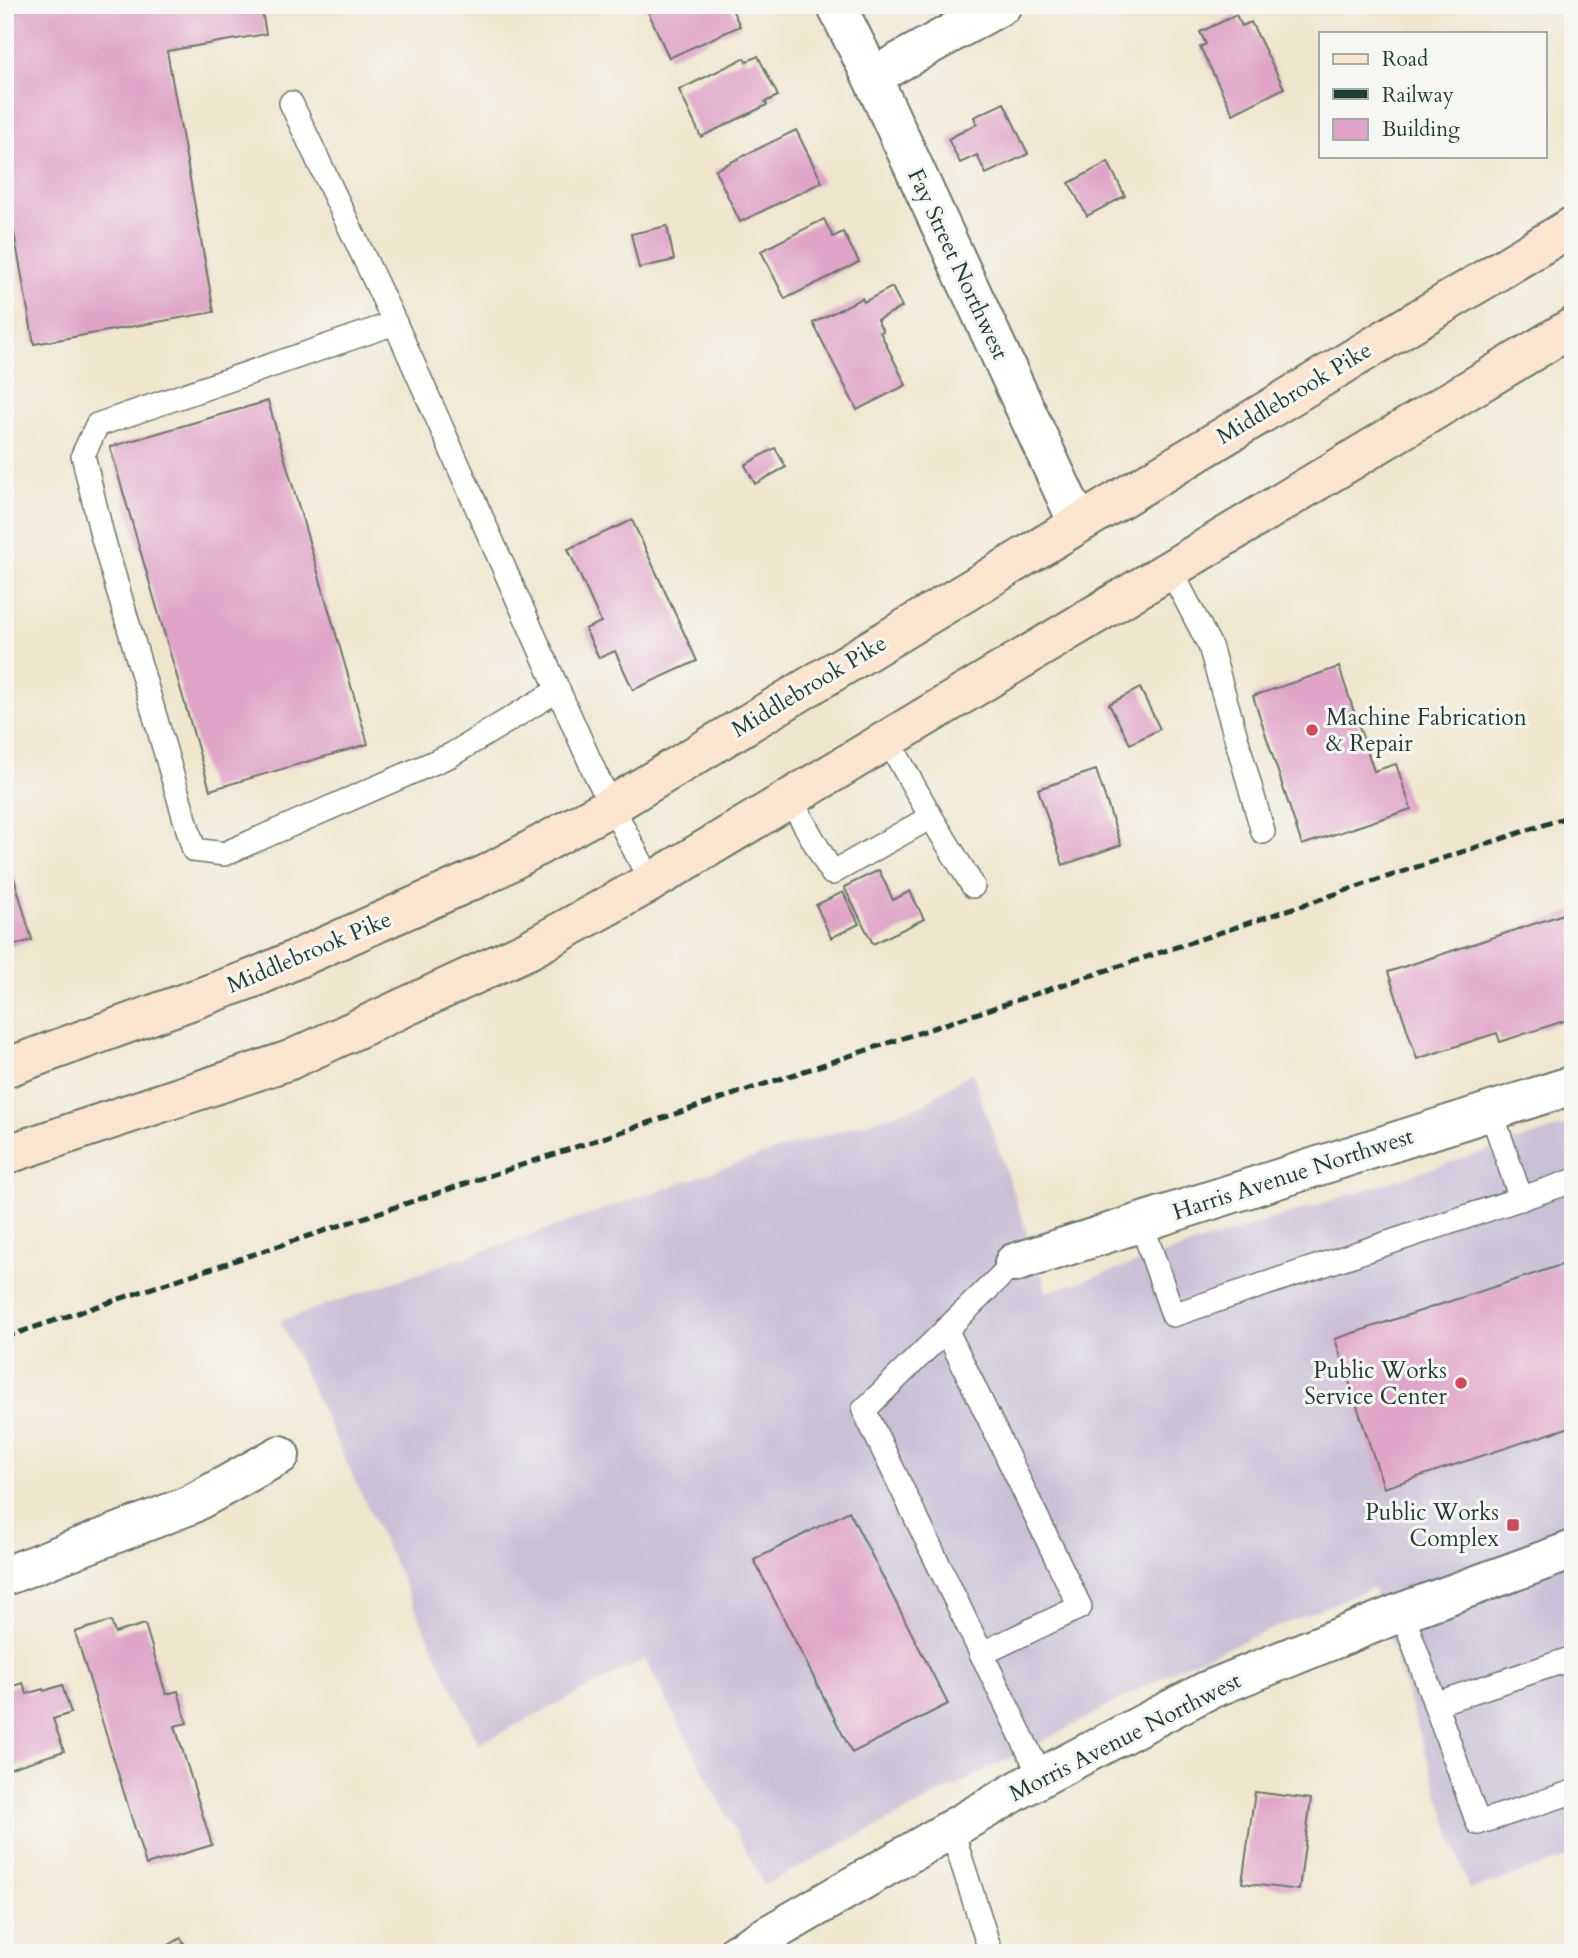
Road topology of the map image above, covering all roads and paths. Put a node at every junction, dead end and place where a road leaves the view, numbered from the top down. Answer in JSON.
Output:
{"nodes":[{"id":1,"x":836,"y":5,"type":"edge"},
{"id":2,"x":1002,"y":5,"type":"edge"},
{"id":3,"x":872,"y":77,"type":"junction"},
{"id":4,"x":291,"y":103,"type":"dead end"},
{"id":5,"x":1573,"y":226,"type":"edge"},
{"id":6,"x":395,"y":323,"type":"junction"},
{"id":7,"x":1573,"y":327,"type":"edge"},
{"id":8,"x":1078,"y":523,"type":"junction"},
{"id":9,"x":1171,"y":569,"type":"junction"},
{"id":10,"x":558,"y":690,"type":"junction"},
{"id":11,"x":888,"y":740,"type":"junction"},
{"id":12,"x":790,"y":799,"type":"junction"},
{"id":13,"x":611,"y":806,"type":"junction"},
{"id":14,"x":931,"y":817,"type":"junction"},
{"id":15,"x":1263,"y":832,"type":"dead end"},
{"id":16,"x":651,"y":882,"type":"junction"},
{"id":17,"x":973,"y":886,"type":"dead end"},
{"id":18,"x":5,"y":1068,"type":"edge"},
{"id":19,"x":1573,"y":1085,"type":"edge"},
{"id":20,"x":1491,"y":1111,"type":"junction"},
{"id":21,"x":5,"y":1156,"type":"edge"},
{"id":22,"x":1573,"y":1181,"type":"edge"},
{"id":23,"x":1521,"y":1199,"type":"junction"},
{"id":24,"x":1141,"y":1222,"type":"junction"},
{"id":25,"x":1014,"y":1263,"type":"joint"},
{"id":26,"x":946,"y":1329,"type":"junction"},
{"id":27,"x":280,"y":1455,"type":"dead end"},
{"id":28,"x":1573,"y":1550,"type":"edge"},
{"id":29,"x":5,"y":1576,"type":"edge"},
{"id":30,"x":1402,"y":1612,"type":"junction"},
{"id":31,"x":981,"y":1654,"type":"junction"},
{"id":32,"x":1573,"y":1658,"type":"edge"},
{"id":33,"x":1435,"y":1704,"type":"junction"},
{"id":34,"x":1041,"y":1777,"type":"junction"},
{"id":35,"x":1573,"y":1792,"type":"edge"},
{"id":36,"x":951,"y":1828,"type":"junction"},
{"id":37,"x":737,"y":1953,"type":"edge"},
{"id":38,"x":991,"y":1953,"type":"edge"}],
"edges":[{"from":1,"to":3,"type":"street","name":"Fay Street Northwest"},
{"from":2,"to":3,"type":"street"},
{"from":3,"to":8,"type":"street","name":"Fay Street Northwest"},
{"from":4,"to":6,"type":"lane"},
{"from":5,"to":8,"type":"main road","name":"Middlebrook Pike"},
{"from":6,"to":10,"type":"lane"},
{"from":6,"to":10,"type":"lane"},
{"from":7,"to":9,"type":"main road"},
{"from":8,"to":13,"type":"main road","name":"Middlebrook Pike"},
{"from":9,"to":11,"type":"main road"},
{"from":9,"to":15,"type":"lane"},
{"from":10,"to":13,"type":"lane"},
{"from":11,"to":12,"type":"main road"},
{"from":11,"to":14,"type":"lane"},
{"from":12,"to":14,"type":"lane"},
{"from":12,"to":16,"type":"main road"},
{"from":13,"to":16,"type":"lane"},
{"from":13,"to":18,"type":"main road","name":"Middlebrook Pike"},
{"from":14,"to":17,"type":"lane"},
{"from":16,"to":21,"type":"main road"},
{"from":19,"to":20,"type":"street","name":"Harris Avenue Northwest"},
{"from":20,"to":23,"type":"lane"},
{"from":20,"to":24,"type":"street","name":"Harris Avenue Northwest"},
{"from":22,"to":23,"type":"lane"},
{"from":23,"to":24,"type":"lane"},
{"from":24,"to":25,"type":"street","name":"Harris Avenue Northwest"},
{"from":25,"to":26,"type":"lane"},
{"from":26,"to":31,"type":"lane"},
{"from":26,"to":31,"type":"lane"},
{"from":27,"to":29,"type":"street"},
{"from":28,"to":30,"type":"street","name":"Morris Avenue Northwest"},
{"from":30,"to":33,"type":"lane"},
{"from":30,"to":34,"type":"street","name":"Morris Avenue Northwest"},
{"from":31,"to":34,"type":"lane"},
{"from":32,"to":33,"type":"lane"},
{"from":33,"to":35,"type":"lane"},
{"from":34,"to":36,"type":"street","name":"Morris Avenue Northwest"},
{"from":36,"to":37,"type":"street","name":"Morris Avenue Northwest"},
{"from":36,"to":38,"type":"lane"}]}
